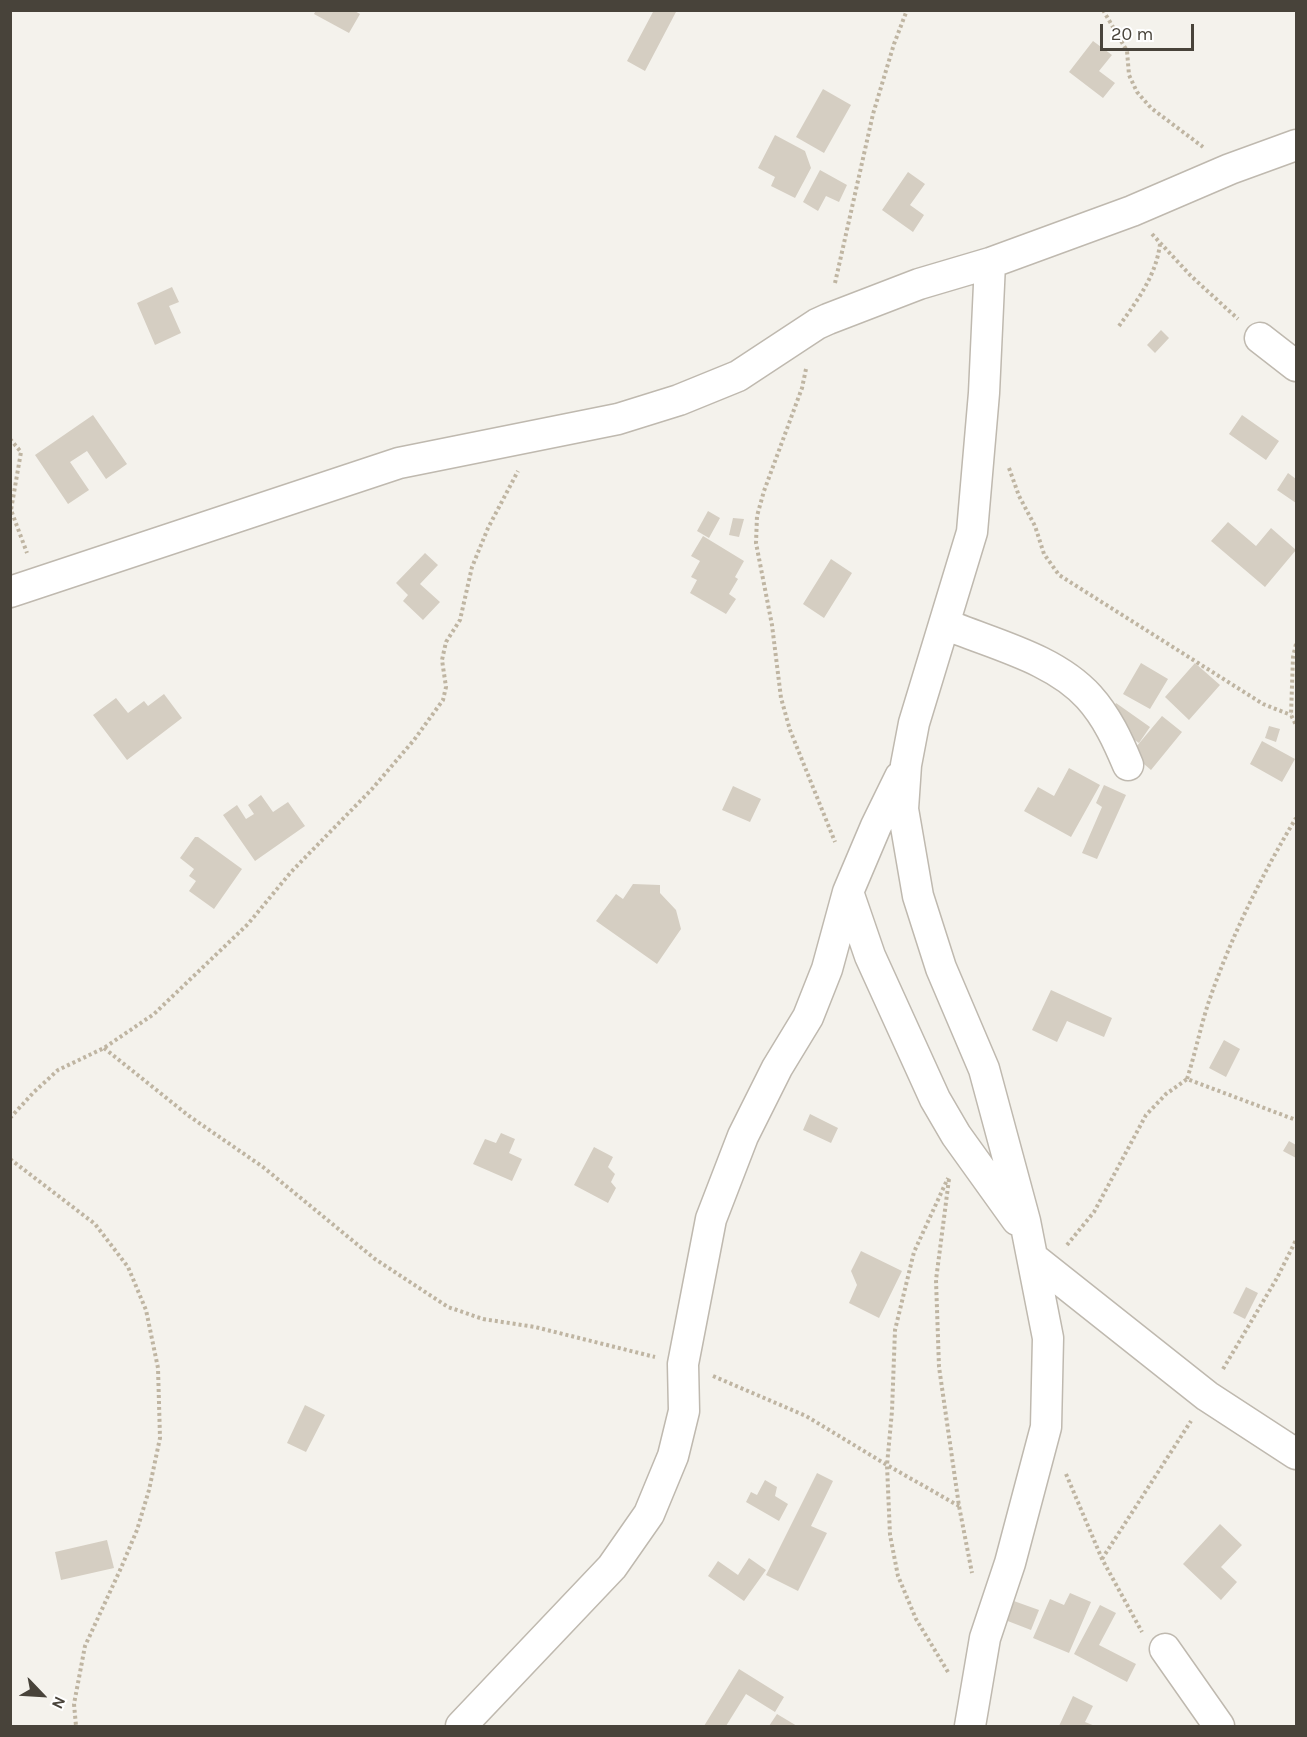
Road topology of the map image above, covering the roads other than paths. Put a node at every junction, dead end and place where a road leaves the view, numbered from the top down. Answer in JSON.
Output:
{"nodes":[{"id":1,"x":1296,"y":145,"type":"edge"},
{"id":2,"x":990,"y":262,"type":"junction"},
{"id":3,"x":1260,"y":338,"type":"road end"},
{"id":4,"x":1296,"y":366,"type":"edge"},
{"id":5,"x":23,"y":587,"type":"edge"},
{"id":6,"x":945,"y":624,"type":"junction"},
{"id":7,"x":906,"y":765,"type":"junction"},
{"id":8,"x":1128,"y":765,"type":"dead end"},
{"id":9,"x":848,"y":892,"type":"junction"},
{"id":10,"x":1033,"y":1258,"type":"junction"},
{"id":11,"x":1296,"y":1454,"type":"edge"},
{"id":12,"x":1156,"y":1644,"type":"road end"},
{"id":13,"x":971,"y":1719,"type":"edge"},
{"id":14,"x":461,"y":1726,"type":"edge"},
{"id":15,"x":1219,"y":1726,"type":"edge"}],
"edges":[{"from":1,"to":2,"type":"street"},
{"from":2,"to":5,"type":"street"},
{"from":2,"to":6,"type":"street"},
{"from":3,"to":4,"type":"street"},
{"from":6,"to":7,"type":"street"},
{"from":6,"to":8,"type":"street"},
{"from":7,"to":9,"type":"street"},
{"from":7,"to":10,"type":"street"},
{"from":9,"to":10,"type":"street"},
{"from":9,"to":14,"type":"street"},
{"from":10,"to":11,"type":"street"},
{"from":10,"to":13,"type":"street"},
{"from":12,"to":15,"type":"street"}]}
